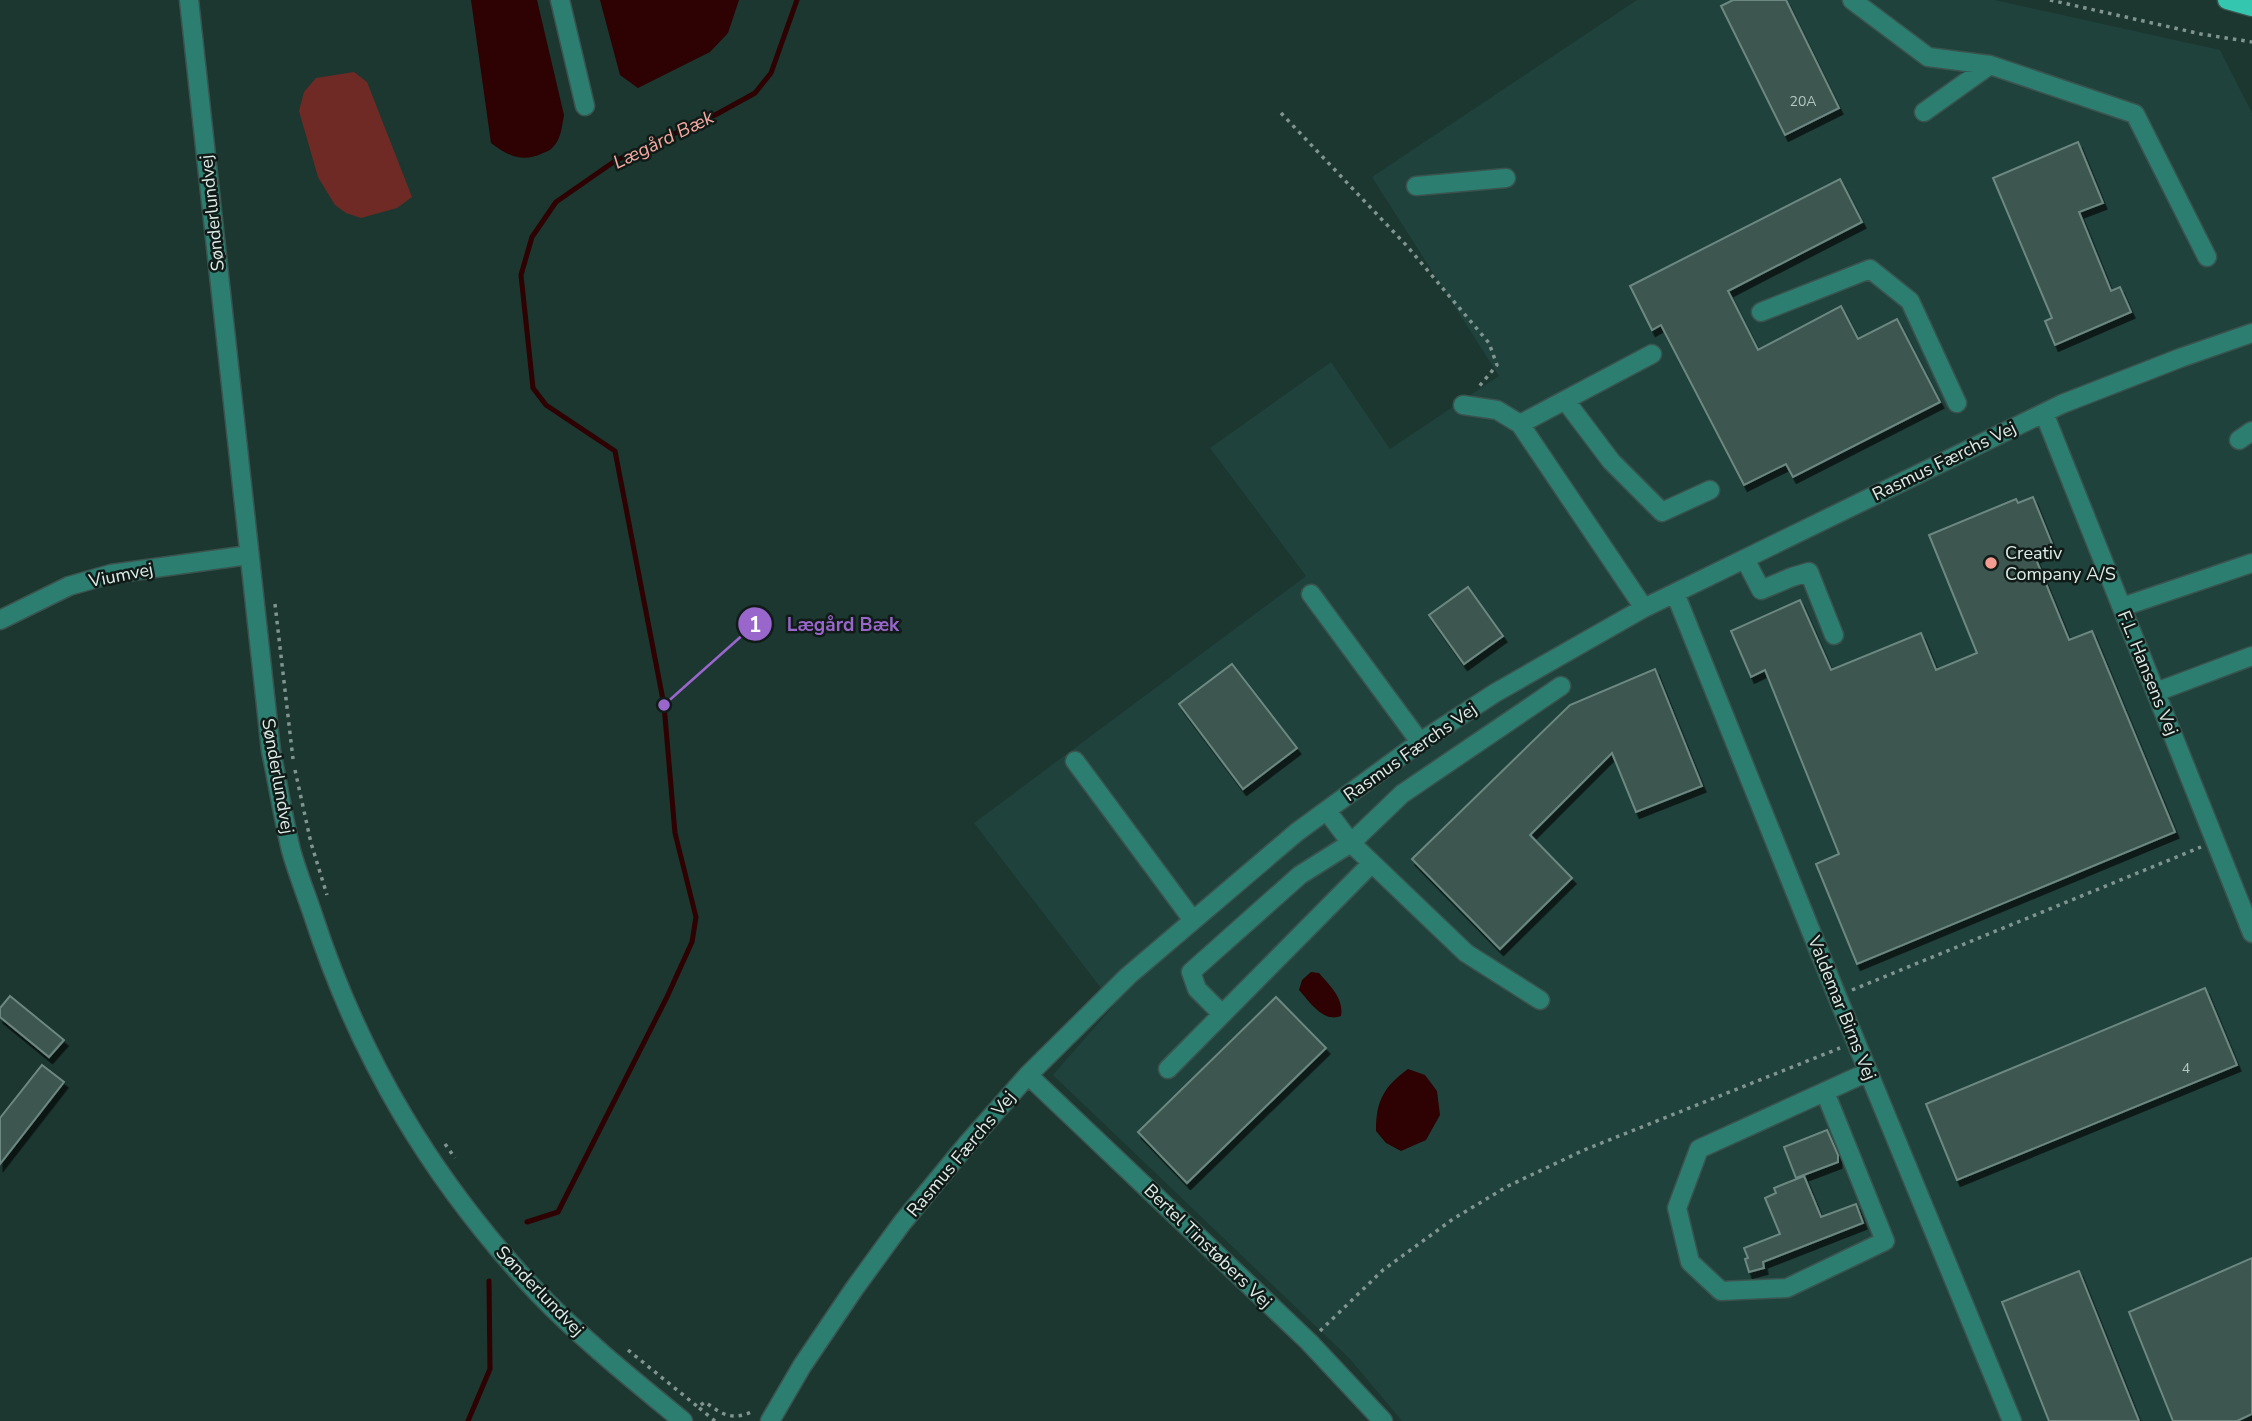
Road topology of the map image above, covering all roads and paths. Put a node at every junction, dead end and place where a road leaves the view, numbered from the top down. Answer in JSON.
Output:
{"nodes":[{"id":1,"x":189,"y":0,"type":"edge"},
{"id":2,"x":560,"y":0,"type":"edge"},
{"id":3,"x":1852,"y":0,"type":"edge"},
{"id":4,"x":2050,"y":0,"type":"edge"},
{"id":5,"x":2227,"y":0,"type":"edge"},
{"id":6,"x":2252,"y":7,"type":"edge"},
{"id":7,"x":2252,"y":42,"type":"edge"},
{"id":8,"x":1990,"y":65,"type":"junction"},
{"id":9,"x":585,"y":106,"type":"dead end"},
{"id":10,"x":1924,"y":112,"type":"dead end"},
{"id":11,"x":1281,"y":113,"type":"dead end"},
{"id":12,"x":1506,"y":177,"type":"dead end"},
{"id":13,"x":1416,"y":186,"type":"dead end"},
{"id":14,"x":2207,"y":257,"type":"dead end"},
{"id":15,"x":1761,"y":312,"type":"dead end"},
{"id":16,"x":2252,"y":333,"type":"edge"},
{"id":17,"x":1652,"y":354,"type":"dead end"},
{"id":18,"x":1565,"y":400,"type":"junction"},
{"id":19,"x":1957,"y":403,"type":"dead end"},
{"id":20,"x":1463,"y":405,"type":"joint"},
{"id":21,"x":2045,"y":414,"type":"junction"},
{"id":22,"x":1520,"y":424,"type":"junction"},
{"id":23,"x":1710,"y":490,"type":"dead end"},
{"id":24,"x":249,"y":555,"type":"junction"},
{"id":25,"x":1745,"y":559,"type":"junction"},
{"id":26,"x":2252,"y":563,"type":"edge"},
{"id":27,"x":1675,"y":593,"type":"junction"},
{"id":28,"x":274,"y":594,"type":"dead end"},
{"id":29,"x":1311,"y":594,"type":"dead end"},
{"id":30,"x":2123,"y":607,"type":"junction"},
{"id":31,"x":1644,"y":608,"type":"junction"},
{"id":32,"x":0,"y":620,"type":"edge"},
{"id":33,"x":1834,"y":635,"type":"dead end"},
{"id":34,"x":2252,"y":656,"type":"edge"},
{"id":35,"x":1561,"y":686,"type":"dead end"},
{"id":36,"x":2156,"y":692,"type":"junction"},
{"id":37,"x":1420,"y":742,"type":"junction"},
{"id":38,"x":1075,"y":761,"type":"dead end"},
{"id":39,"x":1327,"y":811,"type":"junction"},
{"id":40,"x":1351,"y":842,"type":"junction"},
{"id":41,"x":2215,"y":842,"type":"junction"},
{"id":42,"x":1372,"y":863,"type":"junction"},
{"id":43,"x":330,"y":905,"type":"dead end"},
{"id":44,"x":1192,"y":919,"type":"junction"},
{"id":45,"x":2252,"y":933,"type":"edge"},
{"id":46,"x":1837,"y":996,"type":"junction"},
{"id":47,"x":1540,"y":1000,"type":"dead end"},
{"id":48,"x":1222,"y":1014,"type":"junction"},
{"id":49,"x":1855,"y":1041,"type":"junction"},
{"id":50,"x":1168,"y":1069,"type":"dead end"},
{"id":51,"x":1868,"y":1072,"type":"junction"},
{"id":52,"x":1028,"y":1075,"type":"junction"},
{"id":53,"x":1825,"y":1092,"type":"junction"},
{"id":54,"x":441,"y":1139,"type":"dead end"},
{"id":55,"x":456,"y":1160,"type":"dead end"},
{"id":56,"x":1309,"y":1342,"type":"junction"},
{"id":57,"x":624,"y":1346,"type":"dead end"},
{"id":58,"x":698,"y":1407,"type":"dead end"},
{"id":59,"x":683,"y":1421,"type":"edge"},
{"id":60,"x":769,"y":1421,"type":"edge"},
{"id":61,"x":1383,"y":1421,"type":"edge"},
{"id":62,"x":2012,"y":1421,"type":"edge"}],
"edges":[{"from":1,"to":24,"type":"street","name":"Sønderlundvej"},
{"from":2,"to":9,"type":"street"},
{"from":3,"to":8,"type":"street"},
{"from":4,"to":7,"type":"path"},
{"from":5,"to":6,"type":"main road"},
{"from":8,"to":10,"type":"street"},
{"from":8,"to":14,"type":"street"},
{"from":11,"to":20,"type":"path"},
{"from":12,"to":13,"type":"street"},
{"from":15,"to":19,"type":"street"},
{"from":16,"to":21,"type":"street","name":"Rasmus Færchs Vej"},
{"from":17,"to":18,"type":"street"},
{"from":18,"to":22,"type":"street"},
{"from":18,"to":23,"type":"street"},
{"from":20,"to":22,"type":"street"},
{"from":21,"to":25,"type":"street","name":"Rasmus Færchs Vej"},
{"from":21,"to":30,"type":"street","name":"F.L. Hansens Vej"},
{"from":22,"to":31,"type":"street"},
{"from":24,"to":32,"type":"street","name":"Viumvej"},
{"from":24,"to":59,"type":"street","name":"Sønderlundvej"},
{"from":25,"to":27,"type":"street","name":"Rasmus Færchs Vej"},
{"from":25,"to":33,"type":"street"},
{"from":26,"to":30,"type":"street"},
{"from":27,"to":31,"type":"street","name":"Rasmus Færchs Vej"},
{"from":27,"to":46,"type":"street","name":"Valdemar Birns Vej"},
{"from":28,"to":43,"type":"path"},
{"from":29,"to":37,"type":"street"},
{"from":30,"to":36,"type":"street","name":"F.L. Hansens Vej"},
{"from":31,"to":37,"type":"street","name":"Rasmus Færchs Vej"},
{"from":34,"to":36,"type":"street"},
{"from":35,"to":40,"type":"street"},
{"from":36,"to":41,"type":"street","name":"F.L. Hansens Vej"},
{"from":37,"to":39,"type":"street","name":"Rasmus Færchs Vej"},
{"from":38,"to":44,"type":"street"},
{"from":39,"to":40,"type":"street"},
{"from":39,"to":44,"type":"street","name":"Rasmus Færchs Vej"},
{"from":40,"to":42,"type":"street"},
{"from":40,"to":48,"type":"street"},
{"from":41,"to":45,"type":"street","name":"F.L. Hansens Vej"},
{"from":41,"to":46,"type":"path"},
{"from":42,"to":47,"type":"street"},
{"from":42,"to":48,"type":"street"},
{"from":44,"to":52,"type":"street","name":"Rasmus Færchs Vej"},
{"from":46,"to":49,"type":"street","name":"Valdemar Birns Vej"},
{"from":48,"to":50,"type":"street"},
{"from":49,"to":51,"type":"street","name":"Valdemar Birns Vej"},
{"from":49,"to":56,"type":"path"},
{"from":51,"to":53,"type":"street"},
{"from":51,"to":62,"type":"street","name":"Valdemar Birns Vej"},
{"from":52,"to":56,"type":"street","name":"Bertel Tinstøbers Vej"},
{"from":52,"to":60,"type":"street","name":"Rasmus Færchs Vej"},
{"from":53,"to":53,"type":"street"},
{"from":54,"to":55,"type":"path"},
{"from":56,"to":61,"type":"street","name":"Bertel Tinstøbers Vej"},
{"from":57,"to":58,"type":"path"}]}
